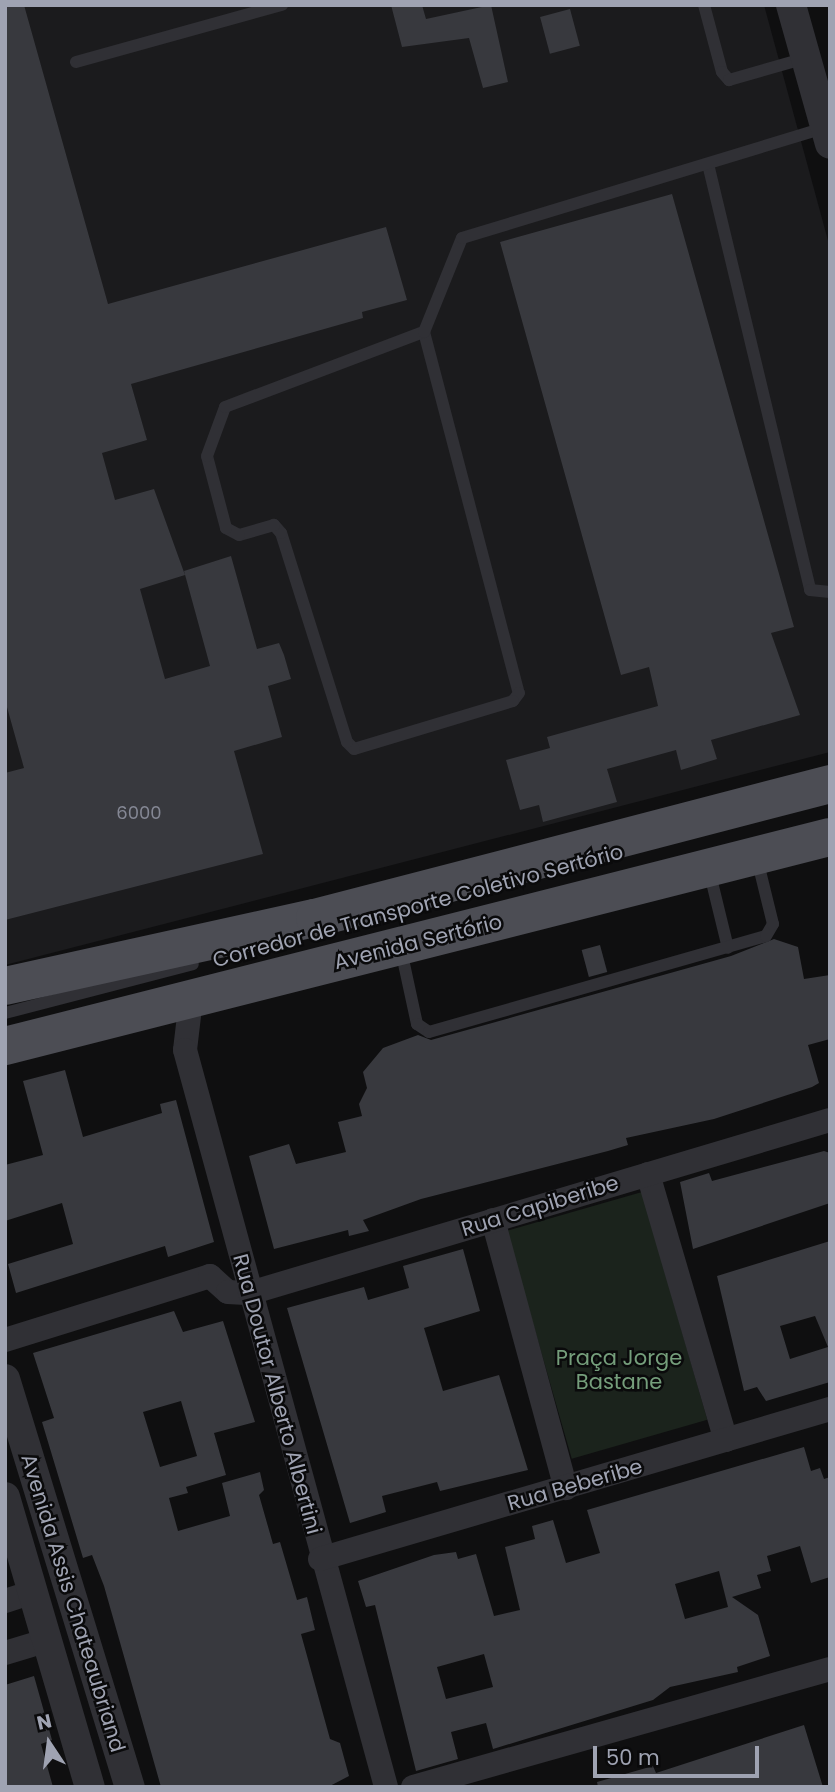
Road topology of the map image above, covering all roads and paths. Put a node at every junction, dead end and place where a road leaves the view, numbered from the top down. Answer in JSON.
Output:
{"nodes":[{"id":1,"x":282,"y":5,"type":"edge"},
{"id":2,"x":704,"y":5,"type":"edge"},
{"id":3,"x":791,"y":5,"type":"edge"},
{"id":4,"x":806,"y":58,"type":"junction"},
{"id":5,"x":76,"y":62,"type":"dead end"},
{"id":6,"x":827,"y":136,"type":"edge"},
{"id":7,"x":708,"y":164,"type":"junction"},
{"id":8,"x":424,"y":332,"type":"junction"},
{"id":9,"x":830,"y":592,"type":"edge"},
{"id":10,"x":830,"y":784,"type":"edge"},
{"id":11,"x":830,"y":798,"type":"edge"},
{"id":12,"x":830,"y":837,"type":"edge"},
{"id":13,"x":757,"y":857,"type":"junction"},
{"id":14,"x":709,"y":869,"type":"junction"},
{"id":15,"x":262,"y":946,"type":"dead end"},
{"id":16,"x":400,"y":947,"type":"junction"},
{"id":17,"x":728,"y":948,"type":"junction"},
{"id":18,"x":208,"y":960,"type":"dead end"},
{"id":19,"x":15,"y":986,"type":"edge"},
{"id":20,"x":193,"y":990,"type":"junction"},
{"id":21,"x":5,"y":1013,"type":"edge"},
{"id":22,"x":5,"y":1030,"type":"edge"},
{"id":23,"x":5,"y":1046,"type":"edge"},
{"id":24,"x":830,"y":1120,"type":"edge"},
{"id":25,"x":648,"y":1174,"type":"junction"},
{"id":26,"x":493,"y":1220,"type":"junction"},
{"id":27,"x":250,"y":1293,"type":"junction"},
{"id":28,"x":5,"y":1340,"type":"edge"},
{"id":29,"x":5,"y":1379,"type":"edge"},
{"id":30,"x":830,"y":1409,"type":"edge"},
{"id":31,"x":726,"y":1440,"type":"junction"},
{"id":32,"x":566,"y":1488,"type":"junction"},
{"id":33,"x":5,"y":1497,"type":"edge"},
{"id":34,"x":320,"y":1559,"type":"junction"},
{"id":35,"x":19,"y":1597,"type":"edge"},
{"id":36,"x":48,"y":1640,"type":"junction"},
{"id":37,"x":5,"y":1653,"type":"edge"},
{"id":38,"x":830,"y":1669,"type":"edge"},
{"id":39,"x":116,"y":1745,"type":"junction"},
{"id":40,"x":81,"y":1754,"type":"junction"},
{"id":41,"x":90,"y":1787,"type":"edge"},
{"id":42,"x":130,"y":1787,"type":"edge"},
{"id":43,"x":386,"y":1787,"type":"edge"},
{"id":44,"x":413,"y":1787,"type":"edge"}],
"edges":[{"from":1,"to":5,"type":"lane"},
{"from":2,"to":4,"type":"lane"},
{"from":3,"to":4,"type":"street"},
{"from":4,"to":6,"type":"street"},
{"from":6,"to":7,"type":"lane"},
{"from":7,"to":8,"type":"lane"},
{"from":7,"to":9,"type":"lane"},
{"from":8,"to":8,"type":"lane"},
{"from":10,"to":19,"type":"main road"},
{"from":11,"to":15,"type":"lane","name":"Corredor de Transporte Coletivo Sertório"},
{"from":12,"to":13,"type":"main road","name":"Avenida Sertório"},
{"from":13,"to":14,"type":"main road","name":"Avenida Sertório"},
{"from":13,"to":17,"type":"lane"},
{"from":14,"to":16,"type":"main road","name":"Avenida Sertório"},
{"from":14,"to":17,"type":"lane"},
{"from":16,"to":17,"type":"lane"},
{"from":16,"to":20,"type":"main road","name":"Avenida Sertório"},
{"from":18,"to":21,"type":"lane","name":"Corredor de Transporte Coletivo Sertório"},
{"from":20,"to":22,"type":"lane","name":"Corredor de Transporte Coletivo Sertório"},
{"from":20,"to":23,"type":"main road","name":"Avenida Sertório"},
{"from":20,"to":27,"type":"street","name":"Rua Doutor Alberto Albertini"},
{"from":24,"to":25,"type":"street","name":"Rua Capiberibe"},
{"from":25,"to":26,"type":"street","name":"Rua Capiberibe"},
{"from":25,"to":31,"type":"street"},
{"from":26,"to":27,"type":"street","name":"Rua Capiberibe"},
{"from":26,"to":32,"type":"street"},
{"from":27,"to":28,"type":"street"},
{"from":27,"to":34,"type":"street","name":"Rua Doutor Alberto Albertini"},
{"from":29,"to":39,"type":"street","name":"Avenida Assis Chateaubriand"},
{"from":30,"to":31,"type":"street","name":"Rua Beberibe"},
{"from":31,"to":32,"type":"street","name":"Rua Beberibe"},
{"from":32,"to":34,"type":"street","name":"Rua Beberibe"},
{"from":33,"to":35,"type":"street","name":"Avenida Assis Chateaubriand"},
{"from":34,"to":43,"type":"street","name":"Rua Doutor Alberto Albertini"},
{"from":35,"to":36,"type":"street","name":"Avenida Assis Chateaubriand"},
{"from":36,"to":37,"type":"street"},
{"from":36,"to":40,"type":"street","name":"Avenida Assis Chateaubriand"},
{"from":38,"to":44,"type":"street"},
{"from":39,"to":40,"type":"street"},
{"from":39,"to":42,"type":"street","name":"Avenida Assis Chateaubriand"},
{"from":40,"to":41,"type":"street","name":"Avenida Assis Chateaubriand"}]}
